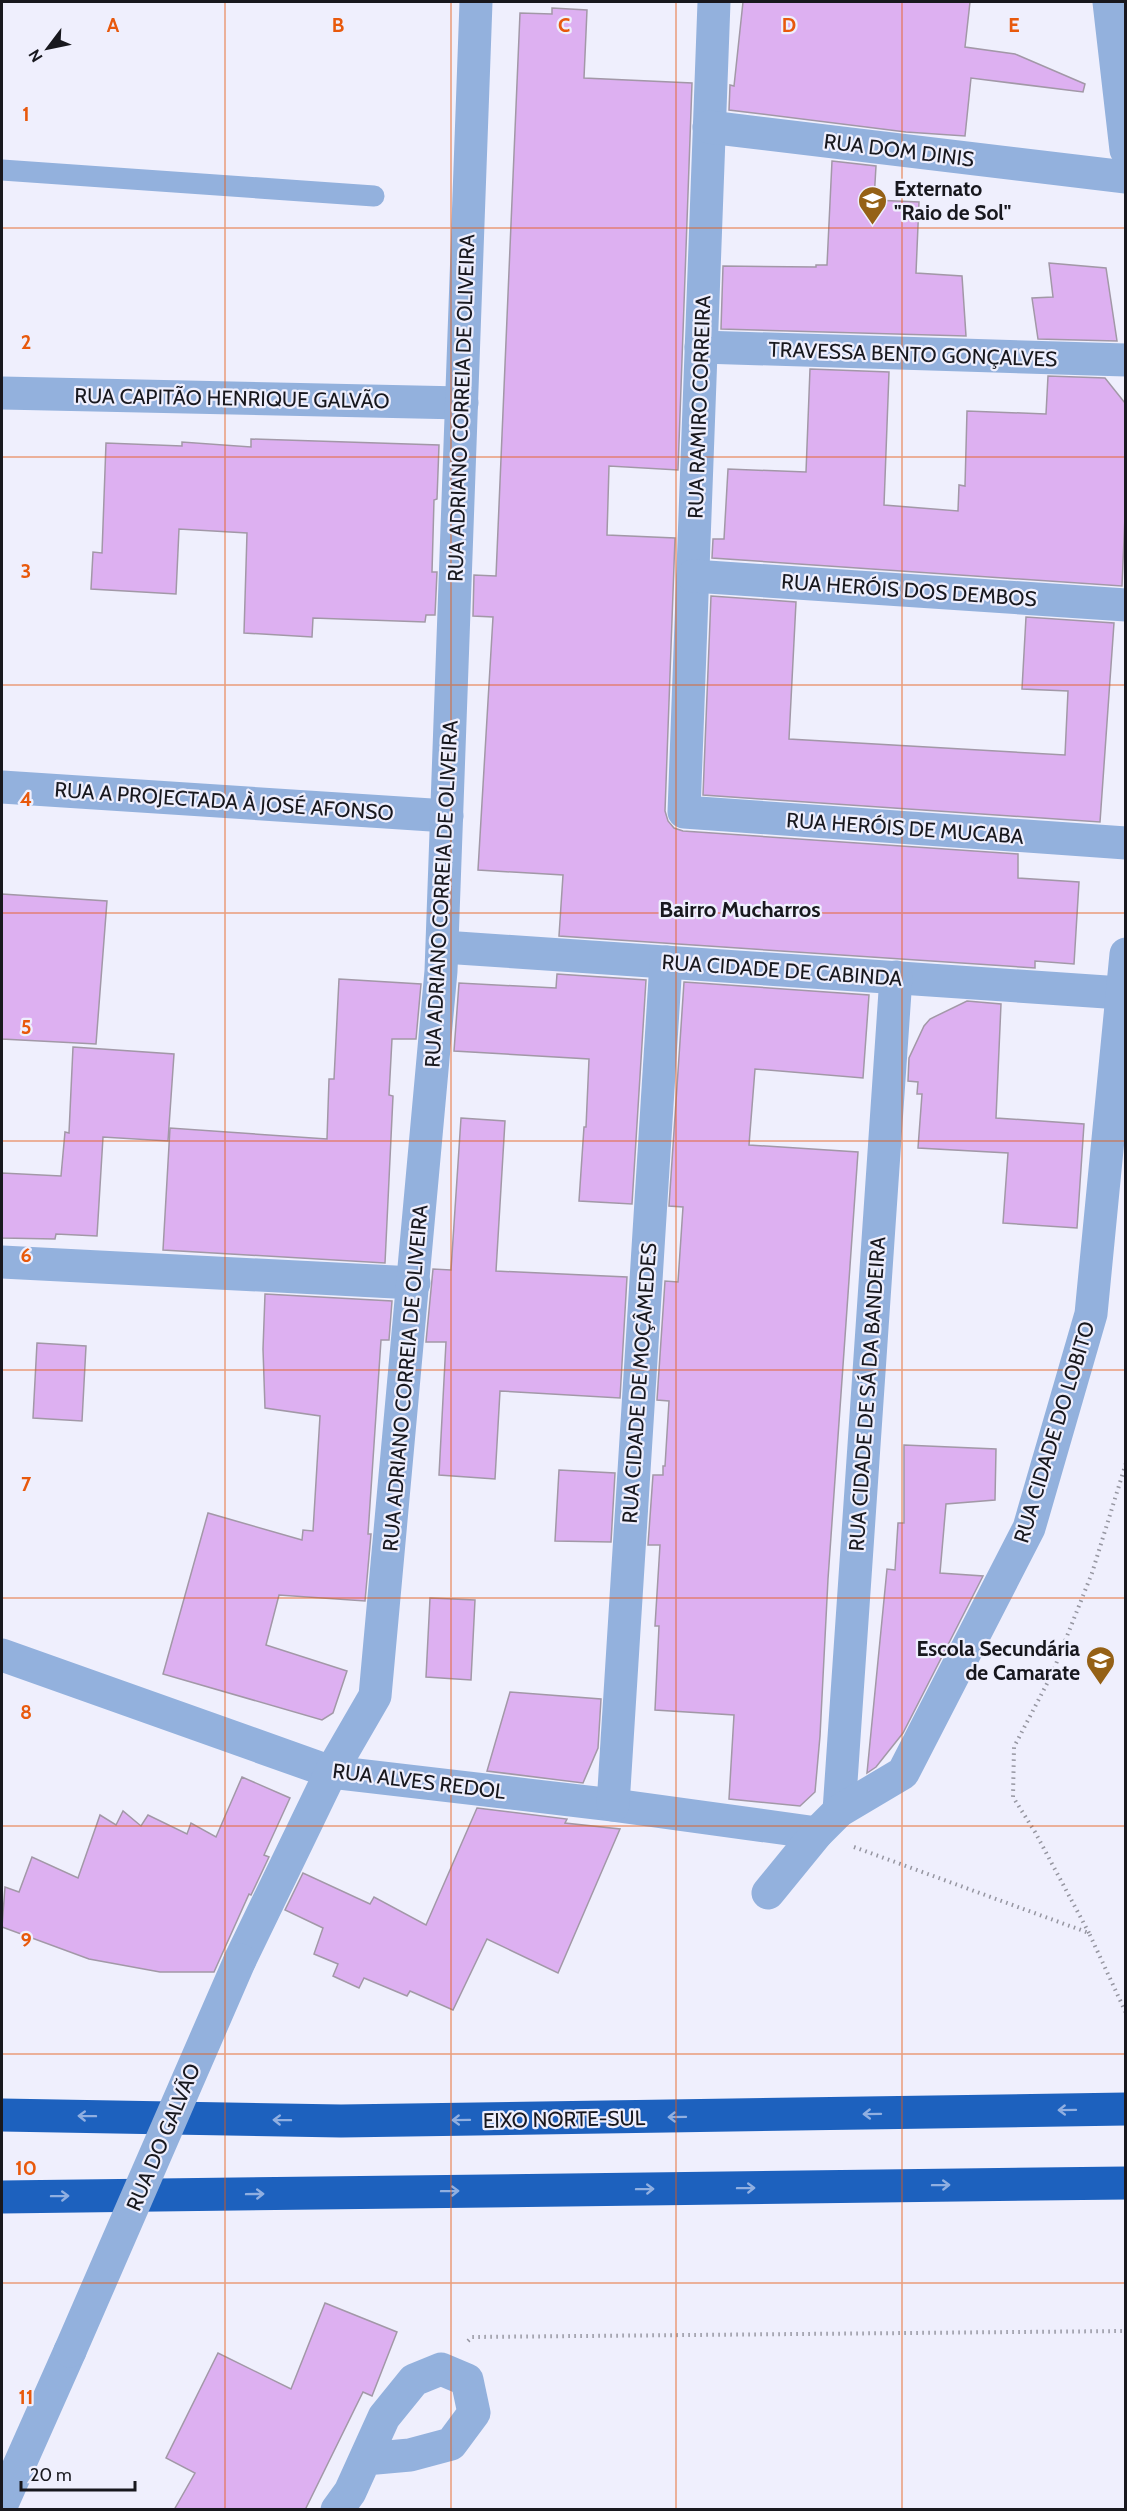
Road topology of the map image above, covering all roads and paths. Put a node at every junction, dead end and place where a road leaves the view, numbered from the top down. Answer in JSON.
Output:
{"nodes":[{"id":1,"x":476,"y":2,"type":"edge"},
{"id":2,"x":714,"y":2,"type":"edge"},
{"id":3,"x":1108,"y":2,"type":"edge"},
{"id":4,"x":709,"y":127,"type":"junction"},
{"id":5,"x":1125,"y":150,"type":"edge"},
{"id":6,"x":2,"y":170,"type":"edge"},
{"id":7,"x":1125,"y":177,"type":"edge"},
{"id":8,"x":374,"y":196,"type":"dead end"},
{"id":9,"x":701,"y":347,"type":"junction"},
{"id":10,"x":1125,"y":360,"type":"edge"},
{"id":11,"x":2,"y":393,"type":"edge"},
{"id":12,"x":462,"y":403,"type":"junction"},
{"id":13,"x":693,"y":576,"type":"junction"},
{"id":14,"x":1125,"y":604,"type":"edge"},
{"id":15,"x":2,"y":787,"type":"edge"},
{"id":16,"x":684,"y":812,"type":"joint"},
{"id":17,"x":447,"y":816,"type":"junction"},
{"id":18,"x":1125,"y":843,"type":"edge"},
{"id":19,"x":442,"y":947,"type":"junction"},
{"id":20,"x":666,"y":962,"type":"junction"},
{"id":21,"x":1124,"y":970,"type":"edge"},
{"id":22,"x":896,"y":977,"type":"junction"},
{"id":23,"x":2,"y":1262,"type":"edge"},
{"id":24,"x":414,"y":1283,"type":"junction"},
{"id":25,"x":1125,"y":1463,"type":"edge"},
{"id":26,"x":2,"y":1655,"type":"edge"},
{"id":27,"x":331,"y":1772,"type":"junction"},
{"id":28,"x":613,"y":1805,"type":"junction"},
{"id":29,"x":828,"y":1822,"type":"junction"},
{"id":30,"x":768,"y":1893,"type":"dead end"},
{"id":31,"x":1089,"y":1933,"type":"junction"},
{"id":32,"x":1125,"y":2013,"type":"edge"},
{"id":33,"x":1125,"y":2109,"type":"edge"},
{"id":34,"x":2,"y":2115,"type":"edge"},
{"id":35,"x":1125,"y":2183,"type":"edge"},
{"id":36,"x":2,"y":2197,"type":"edge"},
{"id":37,"x":1125,"y":2331,"type":"edge"},
{"id":38,"x":441,"y":2369,"type":"junction"},
{"id":39,"x":365,"y":2459,"type":"junction"},
{"id":40,"x":5,"y":2484,"type":"edge"},
{"id":41,"x":337,"y":2510,"type":"edge"}],
"edges":[{"from":1,"to":12,"type":"street","name":"RUA ADRIANO CORREIA DE OLIVEIRA"},
{"from":2,"to":4,"type":"street","name":"RUA RAMIRO CORREIRA"},
{"from":3,"to":5,"type":"street"},
{"from":4,"to":7,"type":"street","name":"RUA DOM DINIS"},
{"from":4,"to":9,"type":"street","name":"RUA RAMIRO CORREIRA"},
{"from":6,"to":8,"type":"lane"},
{"from":9,"to":10,"type":"street","name":"TRAVESSA BENTO GONÇALVES"},
{"from":9,"to":13,"type":"street","name":"RUA RAMIRO CORREIRA"},
{"from":11,"to":12,"type":"street","name":"RUA CAPITÃO HENRIQUE GALVÃO"},
{"from":12,"to":17,"type":"street","name":"RUA ADRIANO CORREIA DE OLIVEIRA"},
{"from":13,"to":14,"type":"street","name":"RUA HERÓIS DOS DEMBOS"},
{"from":13,"to":16,"type":"street","name":"RUA RAMIRO CORREIRA"},
{"from":15,"to":17,"type":"street","name":"RUA A PROJECTADA À JOSÉ AFONSO"},
{"from":16,"to":18,"type":"street","name":"RUA HERÓIS DE MUCABA"},
{"from":17,"to":19,"type":"street","name":"RUA ADRIANO CORREIA DE OLIVEIRA"},
{"from":19,"to":20,"type":"street","name":"RUA CIDADE DE CABINDA"},
{"from":19,"to":24,"type":"street","name":"RUA ADRIANO CORREIA DE OLIVEIRA"},
{"from":20,"to":22,"type":"street","name":"RUA CIDADE DE CABINDA"},
{"from":20,"to":28,"type":"street","name":"RUA CIDADE DE MOÇÂMEDES"},
{"from":21,"to":22,"type":"street","name":"RUA CIDADE DE CABINDA"},
{"from":21,"to":29,"type":"street","name":"RUA CIDADE DO LOBITO"},
{"from":22,"to":29,"type":"street","name":"RUA CIDADE DE SÁ DA BANDEIRA"},
{"from":23,"to":24,"type":"street"},
{"from":24,"to":27,"type":"street","name":"RUA ADRIANO CORREIA DE OLIVEIRA"},
{"from":25,"to":31,"type":"path"},
{"from":26,"to":27,"type":"street","name":"RUA ALVES REDOL"},
{"from":27,"to":28,"type":"street","name":"RUA ALVES REDOL"},
{"from":27,"to":40,"type":"street","name":"RUA DO GALVÃO","bridge":true},
{"from":28,"to":29,"type":"street","name":"RUA ALVES REDOL"},
{"from":29,"to":30,"type":"street","name":"RUA CIDADE DO LOBITO"},
{"from":29,"to":31,"type":"path"},
{"from":31,"to":32,"type":"path"},
{"from":33,"to":34,"type":"highway","name":"EIXO NORTE-SUL","one_way":true},
{"from":36,"to":35,"type":"highway","one_way":true},
{"from":37,"to":38,"type":"path"},
{"from":38,"to":39,"type":"street"},
{"from":38,"to":39,"type":"street"},
{"from":39,"to":41,"type":"street"}]}
